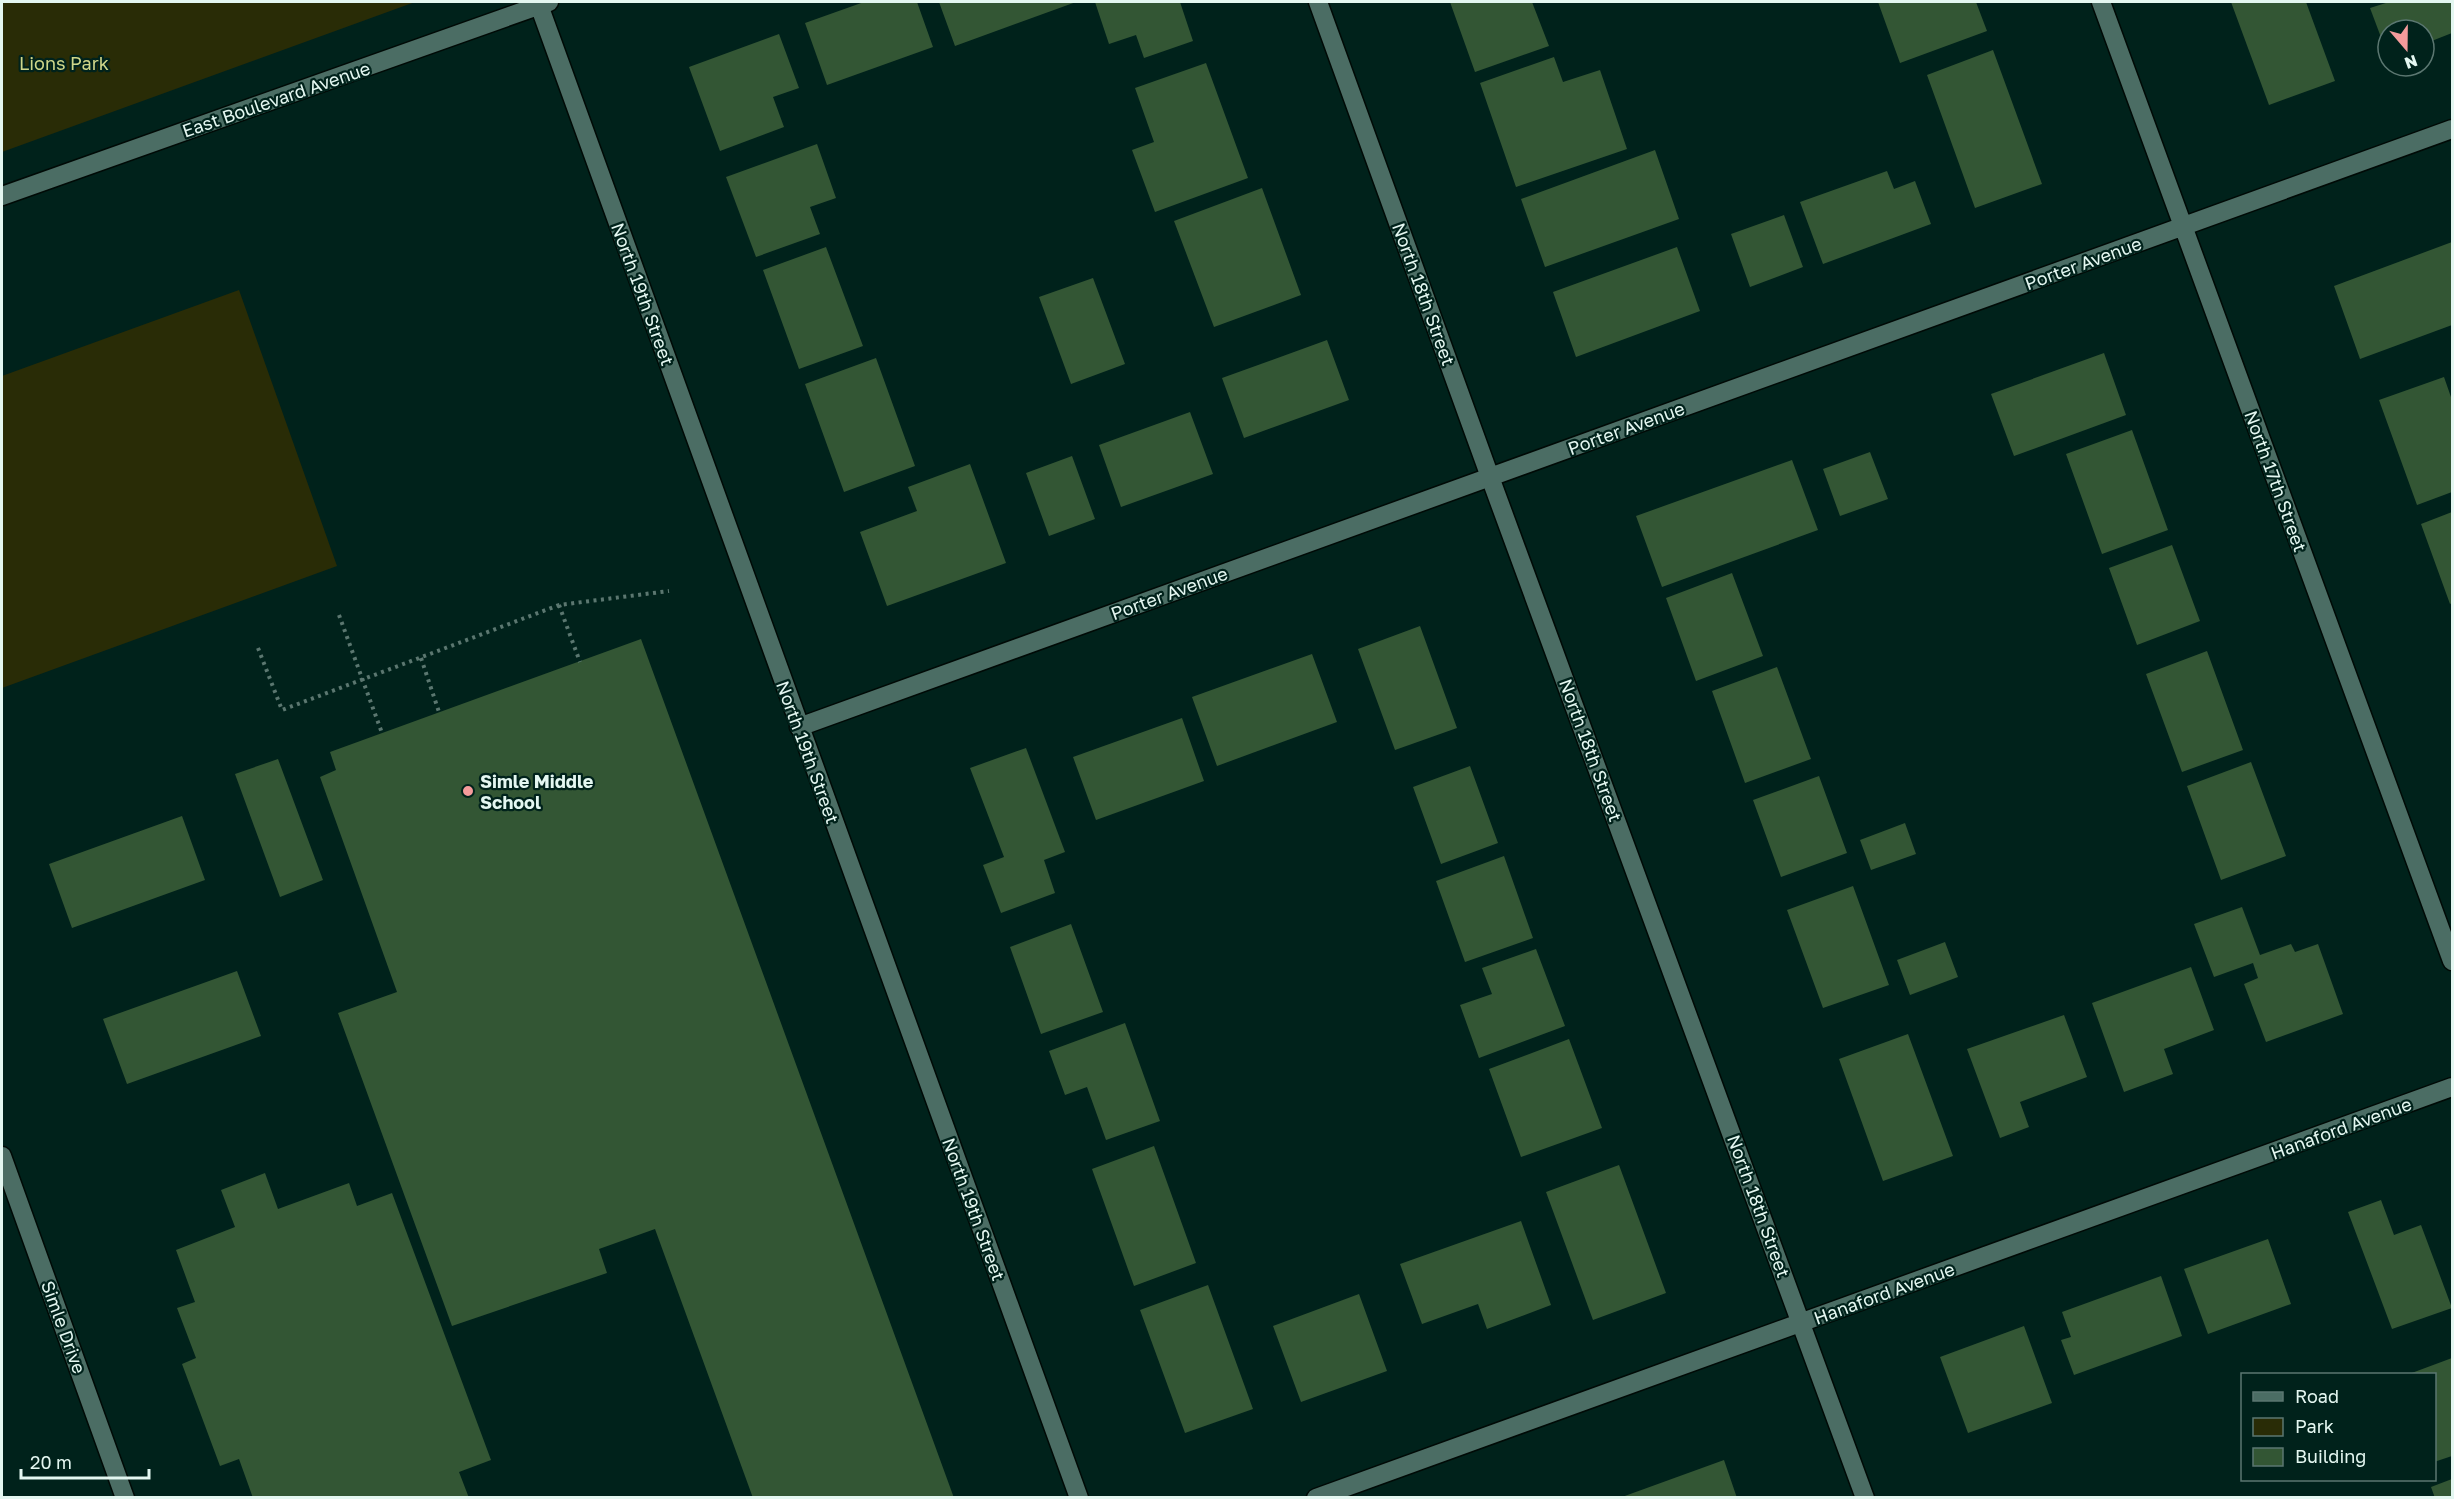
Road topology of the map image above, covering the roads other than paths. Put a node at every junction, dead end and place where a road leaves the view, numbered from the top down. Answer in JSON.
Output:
{"nodes":[{"id":1,"x":1318,"y":2,"type":"edge"},
{"id":2,"x":2100,"y":2,"type":"edge"},
{"id":3,"x":544,"y":3,"type":"edge"},
{"id":4,"x":2452,"y":129,"type":"edge"},
{"id":5,"x":2,"y":196,"type":"edge"},
{"id":6,"x":2182,"y":228,"type":"junction"},
{"id":7,"x":1490,"y":477,"type":"junction"},
{"id":8,"x":799,"y":727,"type":"junction"},
{"id":9,"x":2452,"y":961,"type":"edge"},
{"id":10,"x":2452,"y":1088,"type":"edge"},
{"id":11,"x":2,"y":1156,"type":"edge"},
{"id":12,"x":1802,"y":1323,"type":"junction"},
{"id":13,"x":125,"y":1497,"type":"edge"},
{"id":14,"x":1079,"y":1497,"type":"edge"},
{"id":15,"x":1316,"y":1497,"type":"edge"},
{"id":16,"x":1866,"y":1497,"type":"edge"}],
"edges":[{"from":1,"to":7,"type":"street","name":"North 18th Street"},
{"from":2,"to":6,"type":"street","name":"North 17th Street"},
{"from":3,"to":5,"type":"street","name":"East Boulevard Avenue"},
{"from":3,"to":8,"type":"street","name":"North 19th Street"},
{"from":4,"to":6,"type":"street","name":"Porter Avenue"},
{"from":6,"to":7,"type":"street","name":"Porter Avenue"},
{"from":6,"to":9,"type":"street","name":"North 17th Street"},
{"from":7,"to":8,"type":"street","name":"Porter Avenue"},
{"from":7,"to":12,"type":"street","name":"North 18th Street"},
{"from":8,"to":14,"type":"street","name":"North 19th Street"},
{"from":10,"to":12,"type":"street","name":"Hanaford Avenue"},
{"from":11,"to":13,"type":"street","name":"Simle Drive"},
{"from":12,"to":15,"type":"street","name":"Hanaford Avenue"},
{"from":12,"to":16,"type":"street","name":"North 18th Street"}]}
